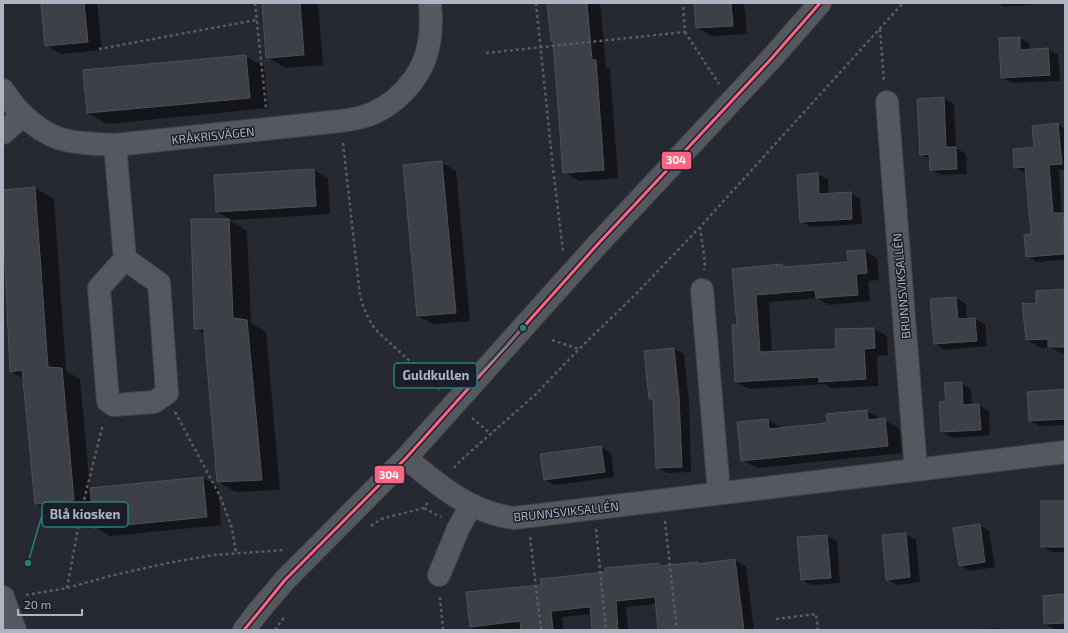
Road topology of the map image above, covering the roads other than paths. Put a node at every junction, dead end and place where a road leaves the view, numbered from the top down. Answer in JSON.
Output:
{"nodes":[{"id":1,"x":430,"y":3,"type":"edge"},
{"id":2,"x":820,"y":3,"type":"edge"},
{"id":3,"x":3,"y":90,"type":"edge"},
{"id":4,"x":887,"y":102,"type":"road end"},
{"id":5,"x":23,"y":115,"type":"junction"},
{"id":6,"x":3,"y":132,"type":"edge"},
{"id":7,"x":115,"y":145,"type":"junction"},
{"id":8,"x":125,"y":259,"type":"junction"},
{"id":9,"x":702,"y":290,"type":"road end"},
{"id":10,"x":1065,"y":452,"type":"edge"},
{"id":11,"x":406,"y":458,"type":"junction"},
{"id":12,"x":916,"y":470,"type":"junction"},
{"id":13,"x":719,"y":493,"type":"junction"},
{"id":14,"x":471,"y":505,"type":"junction"},
{"id":15,"x":439,"y":574,"type":"road end"},
{"id":16,"x":4,"y":599,"type":"edge"},
{"id":17,"x":15,"y":630,"type":"edge"},
{"id":18,"x":244,"y":630,"type":"edge"}],
"edges":[{"from":1,"to":7,"type":"street","name":"KRÅKRISVÄGEN"},
{"from":2,"to":11,"type":"street"},
{"from":3,"to":5,"type":"street","name":"KRÅKRISVÄGEN"},
{"from":4,"to":12,"type":"street","name":"BRUNNSVIKSALLÉN"},
{"from":5,"to":6,"type":"street"},
{"from":5,"to":7,"type":"street","name":"KRÅKRISVÄGEN"},
{"from":7,"to":8,"type":"street"},
{"from":8,"to":8,"type":"street"},
{"from":9,"to":13,"type":"street"},
{"from":10,"to":12,"type":"street","name":"BRUNNSVIKSALLÉN"},
{"from":11,"to":14,"type":"street","name":"BRUNNSVIKSALLÉN"},
{"from":11,"to":18,"type":"street"},
{"from":12,"to":13,"type":"street","name":"BRUNNSVIKSALLÉN"},
{"from":13,"to":14,"type":"street","name":"BRUNNSVIKSALLÉN"},
{"from":14,"to":15,"type":"street"},
{"from":16,"to":17,"type":"street"}]}
